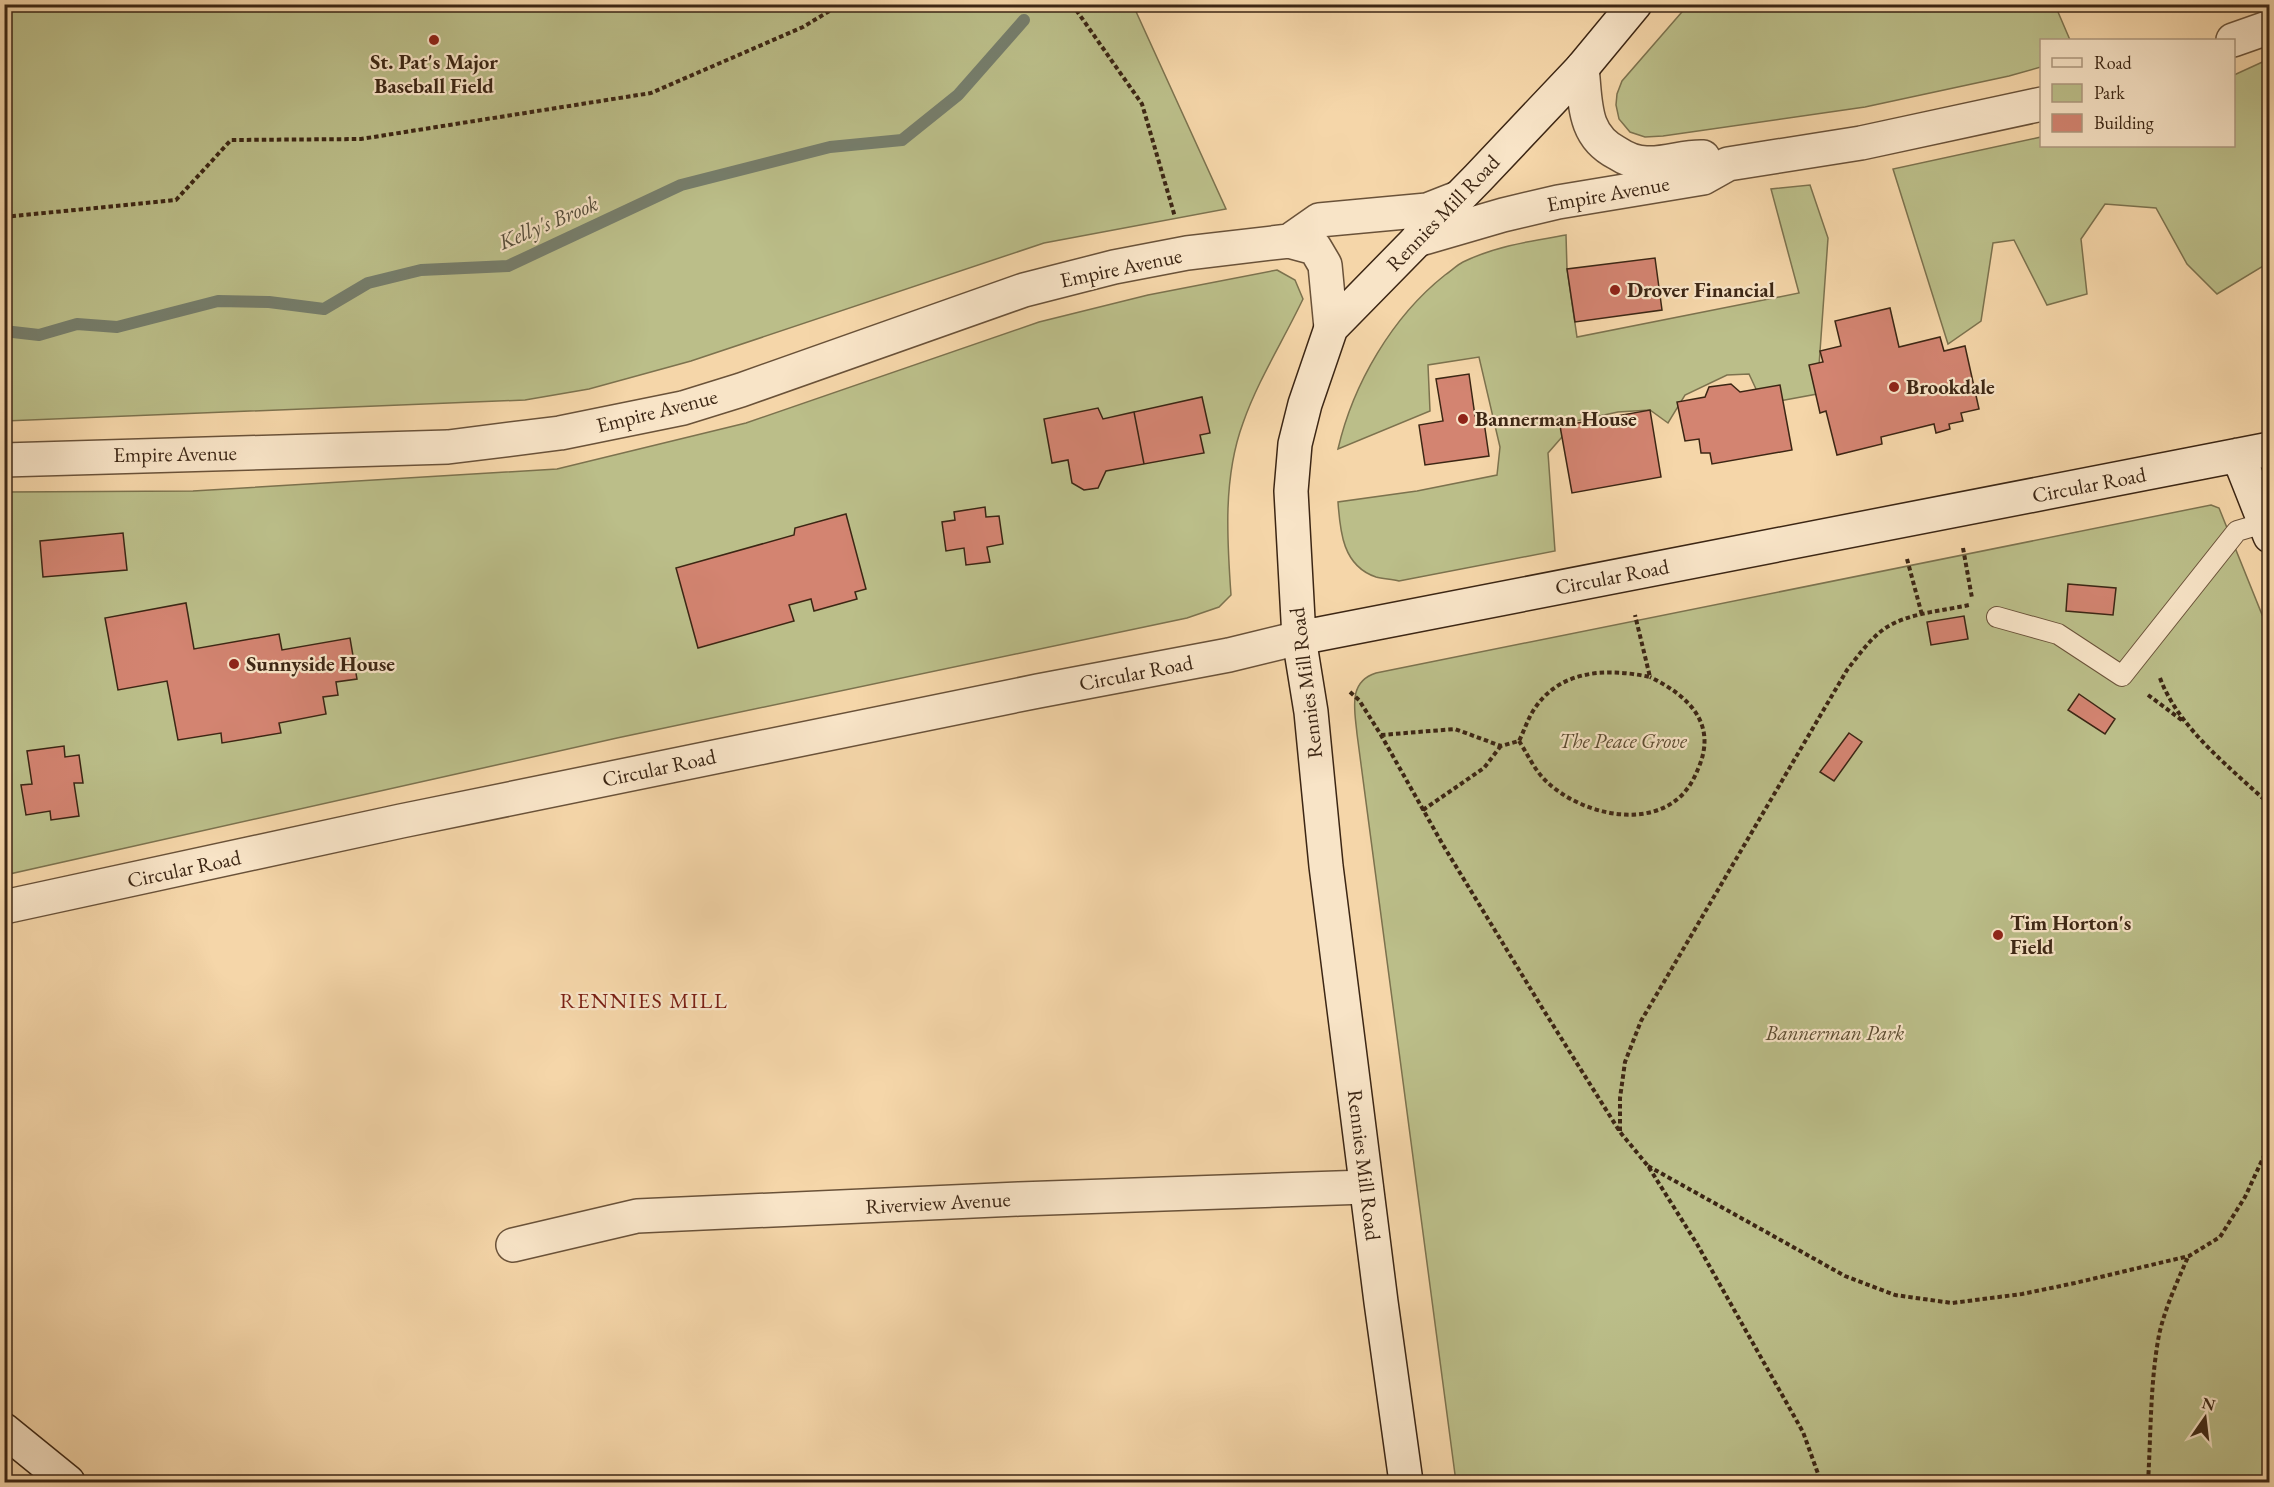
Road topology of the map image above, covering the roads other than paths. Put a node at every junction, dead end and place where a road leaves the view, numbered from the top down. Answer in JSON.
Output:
{"nodes":[{"id":1,"x":1635,"y":4,"type":"edge"},
{"id":2,"x":2270,"y":27,"type":"edge"},
{"id":3,"x":2235,"y":40,"type":"edge"},
{"id":4,"x":1582,"y":68,"type":"junction"},
{"id":5,"x":2040,"y":104,"type":"edge"},
{"id":6,"x":1728,"y":164,"type":"junction"},
{"id":7,"x":1455,"y":199,"type":"junction"},
{"id":8,"x":1417,"y":240,"type":"junction"},
{"id":9,"x":1289,"y":241,"type":"junction"},
{"id":10,"x":1331,"y":328,"type":"junction"},
{"id":11,"x":2254,"y":452,"type":"edge"},
{"id":12,"x":4,"y":460,"type":"edge"},
{"id":13,"x":2267,"y":529,"type":"edge"},
{"id":14,"x":1997,"y":617,"type":"dead end"},
{"id":15,"x":1299,"y":638,"type":"junction"},
{"id":16,"x":4,"y":907,"type":"edge"},
{"id":17,"x":1366,"y":1187,"type":"junction"},
{"id":18,"x":513,"y":1245,"type":"dead end"},
{"id":19,"x":4,"y":1430,"type":"edge"},
{"id":20,"x":68,"y":1482,"type":"edge"},
{"id":21,"x":1407,"y":1482,"type":"edge"}],
"edges":[{"from":1,"to":4,"type":"street","name":"Rennies Mill Road"},
{"from":2,"to":3,"type":"street"},
{"from":4,"to":6,"type":"street","name":"Empire Avenue"},
{"from":4,"to":7,"type":"street","name":"Rennies Mill Road"},
{"from":5,"to":6,"type":"street","name":"Empire Avenue"},
{"from":6,"to":8,"type":"street","name":"Empire Avenue"},
{"from":7,"to":8,"type":"street","name":"Rennies Mill Road"},
{"from":7,"to":9,"type":"street","name":"Empire Avenue"},
{"from":8,"to":10,"type":"street","name":"Rennies Mill Road"},
{"from":9,"to":10,"type":"street","name":"Empire Avenue"},
{"from":9,"to":12,"type":"street","name":"Empire Avenue"},
{"from":10,"to":15,"type":"street","name":"Rennies Mill Road"},
{"from":11,"to":13,"type":"street"},
{"from":11,"to":15,"type":"street","name":"Circular Road"},
{"from":13,"to":14,"type":"lane"},
{"from":15,"to":16,"type":"street","name":"Circular Road"},
{"from":15,"to":17,"type":"street","name":"Rennies Mill Road"},
{"from":17,"to":18,"type":"street","name":"Riverview Avenue"},
{"from":17,"to":21,"type":"street","name":"Rennies Mill Road"},
{"from":19,"to":20,"type":"street"}]}
